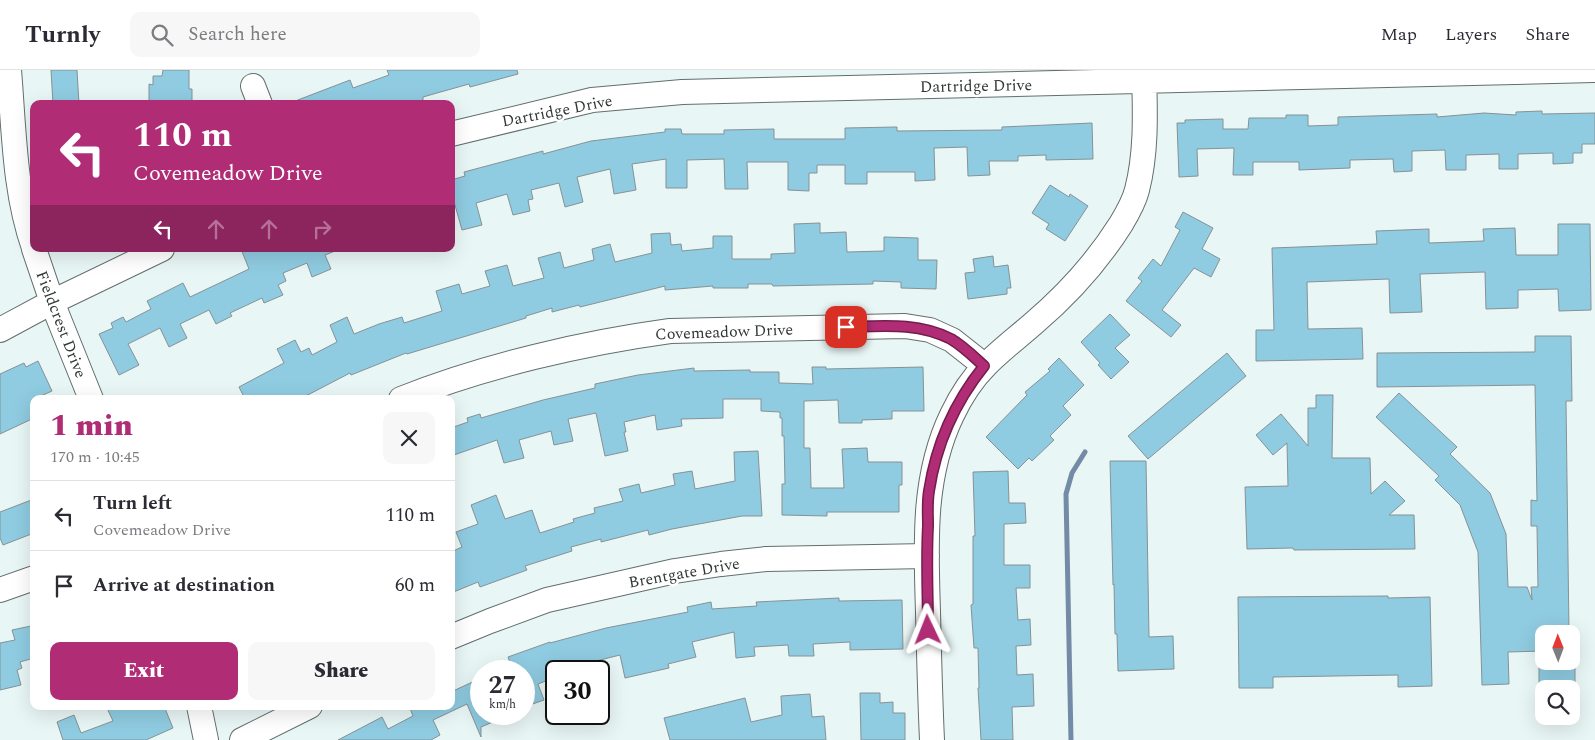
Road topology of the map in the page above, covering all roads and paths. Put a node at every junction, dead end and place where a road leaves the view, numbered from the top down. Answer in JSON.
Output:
{"nodes":[{"id":1,"x":9,"y":70,"type":"edge"},
{"id":2,"x":1594,"y":70,"type":"edge"},
{"id":3,"x":1145,"y":76,"type":"edge"},
{"id":4,"x":6,"y":110,"type":"edge"},
{"id":5,"x":455,"y":133,"type":"edge"},
{"id":6,"x":30,"y":234,"type":"edge"},
{"id":7,"x":35,"y":252,"type":"edge"},
{"id":8,"x":156,"y":252,"type":"edge"},
{"id":9,"x":52,"y":302,"type":"junction"},
{"id":10,"x":0,"y":330,"type":"edge"},
{"id":11,"x":984,"y":366,"type":"junction"},
{"id":12,"x":89,"y":395,"type":"edge"},
{"id":13,"x":413,"y":395,"type":"edge"},
{"id":14,"x":926,"y":556,"type":"junction"},
{"id":15,"x":30,"y":579,"type":"edge"},
{"id":16,"x":0,"y":590,"type":"edge"},
{"id":17,"x":455,"y":636,"type":"edge"},
{"id":18,"x":199,"y":710,"type":"edge"},
{"id":19,"x":302,"y":710,"type":"edge"},
{"id":20,"x":206,"y":740,"type":"edge"},
{"id":21,"x":242,"y":740,"type":"edge"},
{"id":22,"x":932,"y":740,"type":"edge"}],
"edges":[{"from":1,"to":4,"type":"street","name":"Fieldcrest Drive"},
{"from":2,"to":3,"type":"street","name":"Dartridge Drive"},
{"from":3,"to":5,"type":"street","name":"Dartridge Drive"},
{"from":3,"to":11,"type":"street"},
{"from":4,"to":6,"type":"street","name":"Fieldcrest Drive"},
{"from":7,"to":9,"type":"street","name":"Fieldcrest Drive"},
{"from":8,"to":9,"type":"street"},
{"from":9,"to":10,"type":"street"},
{"from":9,"to":12,"type":"street","name":"Fieldcrest Drive"},
{"from":11,"to":13,"type":"street","name":"Covemeadow Drive"},
{"from":11,"to":14,"type":"street"},
{"from":14,"to":17,"type":"street","name":"Brentgate Drive"},
{"from":14,"to":22,"type":"street"},
{"from":15,"to":16,"type":"street"},
{"from":18,"to":20,"type":"street"},
{"from":19,"to":21,"type":"street"}]}
